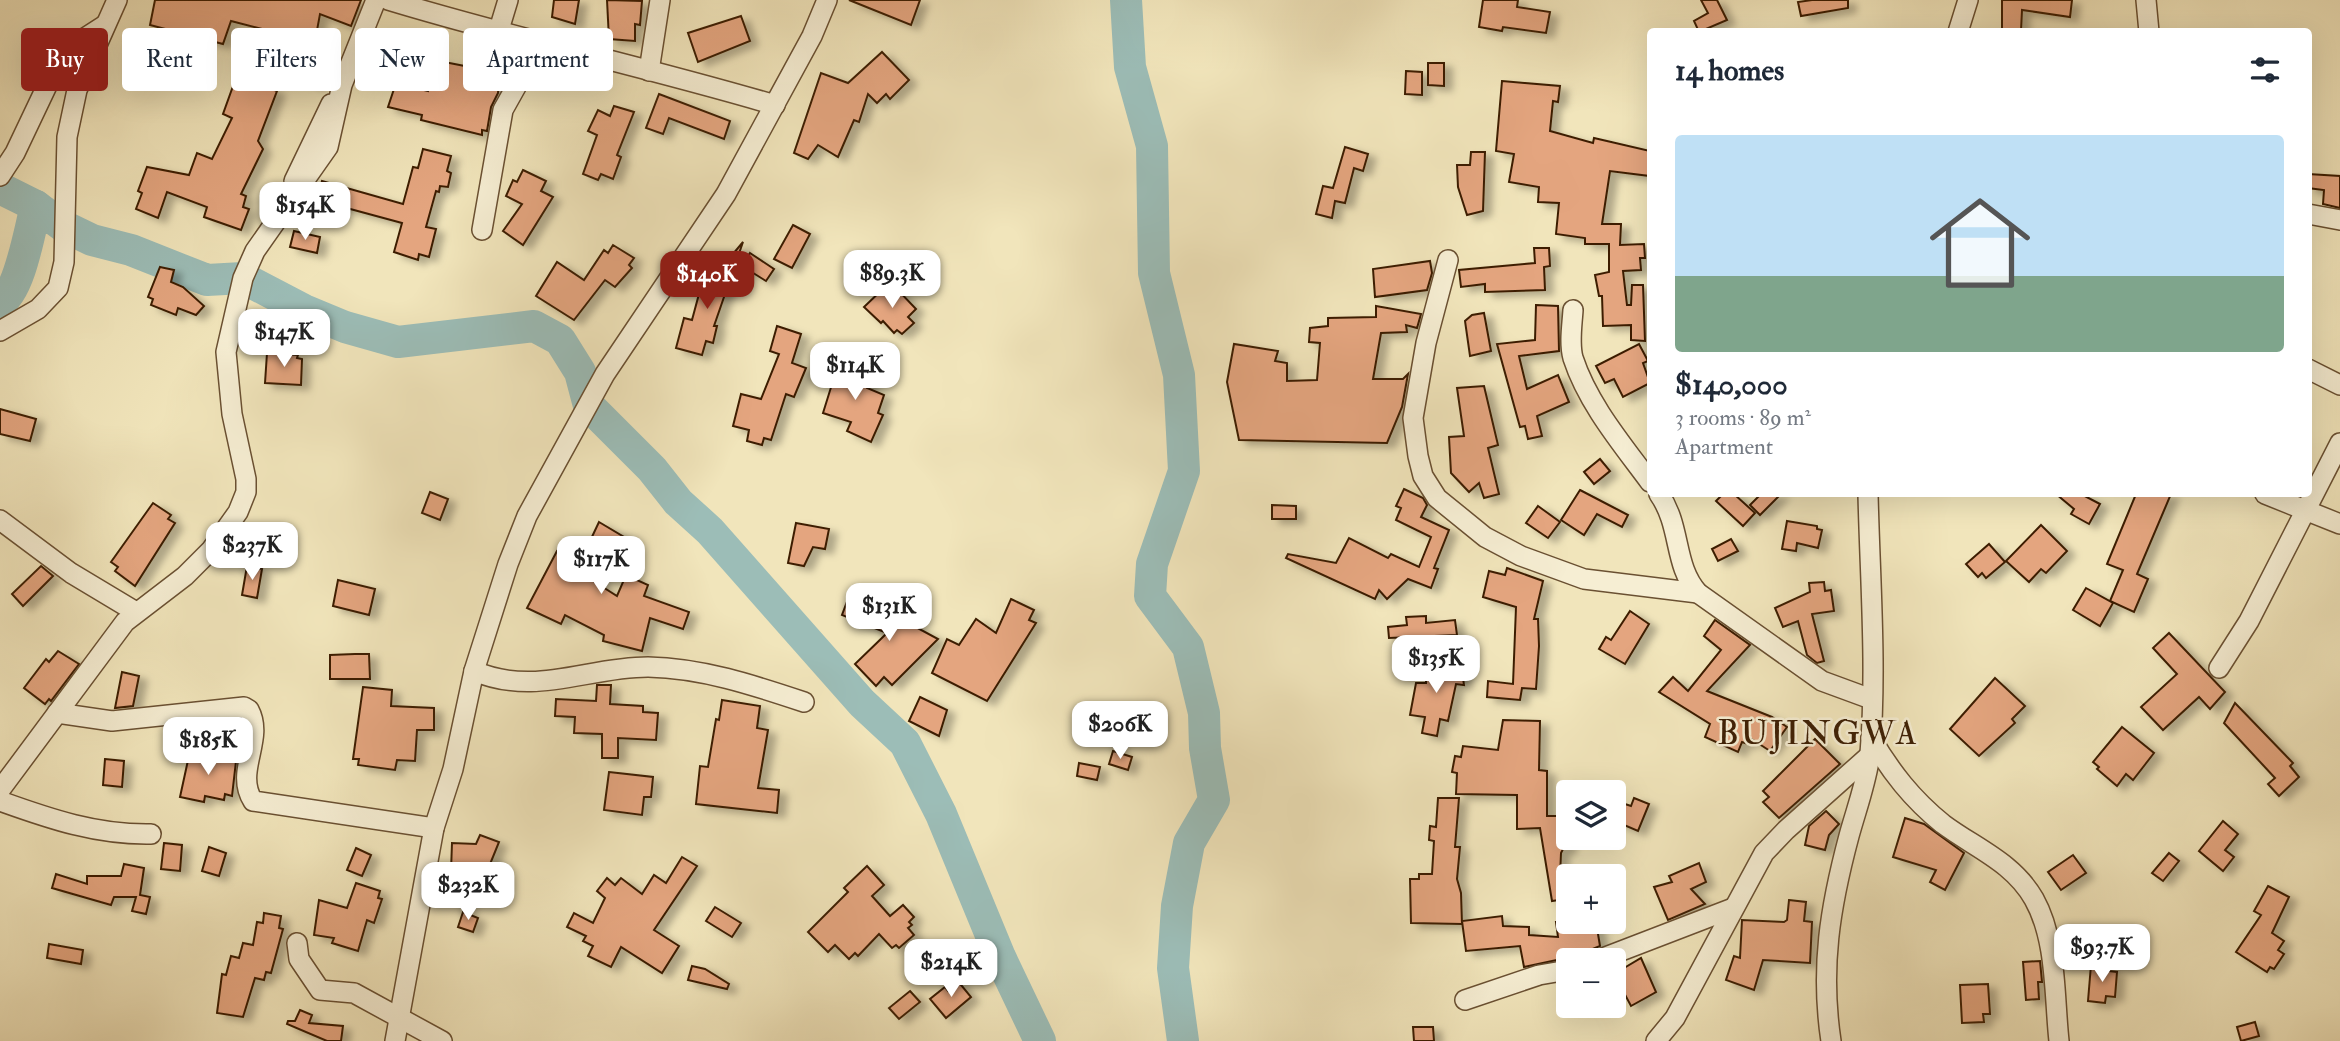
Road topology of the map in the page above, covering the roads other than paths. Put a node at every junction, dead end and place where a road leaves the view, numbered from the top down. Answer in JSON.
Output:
{"nodes":[{"id":1,"x":117,"y":0,"type":"edge"},
{"id":2,"x":388,"y":0,"type":"edge"},
{"id":3,"x":508,"y":0,"type":"edge"},
{"id":4,"x":660,"y":0,"type":"edge"},
{"id":5,"x":827,"y":0,"type":"edge"},
{"id":6,"x":1968,"y":0,"type":"edge"},
{"id":7,"x":2146,"y":0,"type":"edge"},
{"id":8,"x":105,"y":26,"type":"junction"},
{"id":9,"x":481,"y":28,"type":"edge"},
{"id":10,"x":500,"y":28,"type":"edge"},
{"id":11,"x":1959,"y":28,"type":"edge"},
{"id":12,"x":2149,"y":28,"type":"edge"},
{"id":13,"x":613,"y":61,"type":"edge"},
{"id":14,"x":649,"y":71,"type":"junction"},
{"id":15,"x":514,"y":91,"type":"edge"},
{"id":16,"x":775,"y":105,"type":"junction"},
{"id":17,"x":0,"y":176,"type":"edge"},
{"id":18,"x":2312,"y":215,"type":"edge"},
{"id":19,"x":2340,"y":220,"type":"edge"},
{"id":20,"x":482,"y":230,"type":"dead end"},
{"id":21,"x":255,"y":251,"type":"junction"},
{"id":22,"x":1448,"y":260,"type":"dead end"},
{"id":23,"x":1573,"y":310,"type":"dead end"},
{"id":24,"x":0,"y":331,"type":"edge"},
{"id":25,"x":2312,"y":371,"type":"edge"},
{"id":26,"x":2340,"y":385,"type":"edge"},
{"id":27,"x":2340,"y":443,"type":"edge"},
{"id":28,"x":1647,"y":478,"type":"edge"},
{"id":29,"x":1660,"y":497,"type":"edge"},
{"id":30,"x":1868,"y":497,"type":"edge"},
{"id":31,"x":2272,"y":497,"type":"edge"},
{"id":32,"x":2312,"y":497,"type":"edge"},
{"id":33,"x":2312,"y":497,"type":"edge"},
{"id":34,"x":2305,"y":510,"type":"junction"},
{"id":35,"x":0,"y":520,"type":"edge"},
{"id":36,"x":2340,"y":524,"type":"edge"},
{"id":37,"x":1698,"y":593,"type":"junction"},
{"id":38,"x":136,"y":612,"type":"junction"},
{"id":39,"x":2219,"y":668,"type":"dead end"},
{"id":40,"x":474,"y":671,"type":"junction"},
{"id":41,"x":1871,"y":699,"type":"junction"},
{"id":42,"x":804,"y":702,"type":"dead end"},
{"id":43,"x":57,"y":713,"type":"junction"},
{"id":44,"x":1870,"y":747,"type":"junction"},
{"id":45,"x":0,"y":790,"type":"edge"},
{"id":46,"x":0,"y":801,"type":"edge"},
{"id":47,"x":434,"y":828,"type":"junction"},
{"id":48,"x":150,"y":834,"type":"dead end"},
{"id":49,"x":1733,"y":908,"type":"junction"},
{"id":50,"x":297,"y":943,"type":"dead end"},
{"id":51,"x":1626,"y":949,"type":"edge"},
{"id":52,"x":1556,"y":972,"type":"edge"},
{"id":53,"x":1465,"y":1000,"type":"dead end"},
{"id":54,"x":399,"y":1015,"type":"junction"},
{"id":55,"x":396,"y":1041,"type":"edge"},
{"id":56,"x":442,"y":1041,"type":"edge"},
{"id":57,"x":1656,"y":1041,"type":"edge"},
{"id":58,"x":1831,"y":1041,"type":"edge"},
{"id":59,"x":2059,"y":1041,"type":"edge"}],
"edges":[{"from":1,"to":8,"type":"street"},
{"from":2,"to":9,"type":"street"},
{"from":3,"to":10,"type":"street"},
{"from":4,"to":14,"type":"street"},
{"from":5,"to":16,"type":"street"},
{"from":6,"to":11,"type":"street"},
{"from":7,"to":12,"type":"street"},
{"from":8,"to":17,"type":"street"},
{"from":8,"to":24,"type":"street"},
{"from":13,"to":14,"type":"street"},
{"from":14,"to":16,"type":"street"},
{"from":15,"to":20,"type":"street"},
{"from":16,"to":40,"type":"street"},
{"from":18,"to":19,"type":"street"},
{"from":21,"to":21,"type":"street"},
{"from":21,"to":38,"type":"street"},
{"from":22,"to":37,"type":"street"},
{"from":23,"to":28,"type":"street"},
{"from":25,"to":26,"type":"street"},
{"from":27,"to":33,"type":"street"},
{"from":29,"to":37,"type":"street"},
{"from":30,"to":41,"type":"street"},
{"from":31,"to":34,"type":"street"},
{"from":32,"to":34,"type":"street"},
{"from":34,"to":36,"type":"street"},
{"from":34,"to":39,"type":"street"},
{"from":35,"to":38,"type":"street"},
{"from":37,"to":41,"type":"street"},
{"from":38,"to":43,"type":"street"},
{"from":40,"to":42,"type":"street"},
{"from":40,"to":47,"type":"street"},
{"from":41,"to":44,"type":"street"},
{"from":43,"to":45,"type":"street"},
{"from":43,"to":47,"type":"street"},
{"from":44,"to":49,"type":"street"},
{"from":44,"to":58,"type":"street"},
{"from":44,"to":59,"type":"street"},
{"from":46,"to":48,"type":"street"},
{"from":47,"to":54,"type":"street"},
{"from":49,"to":51,"type":"street"},
{"from":49,"to":57,"type":"street"},
{"from":50,"to":54,"type":"street"},
{"from":52,"to":53,"type":"street"},
{"from":54,"to":55,"type":"street"},
{"from":54,"to":56,"type":"street"}]}
